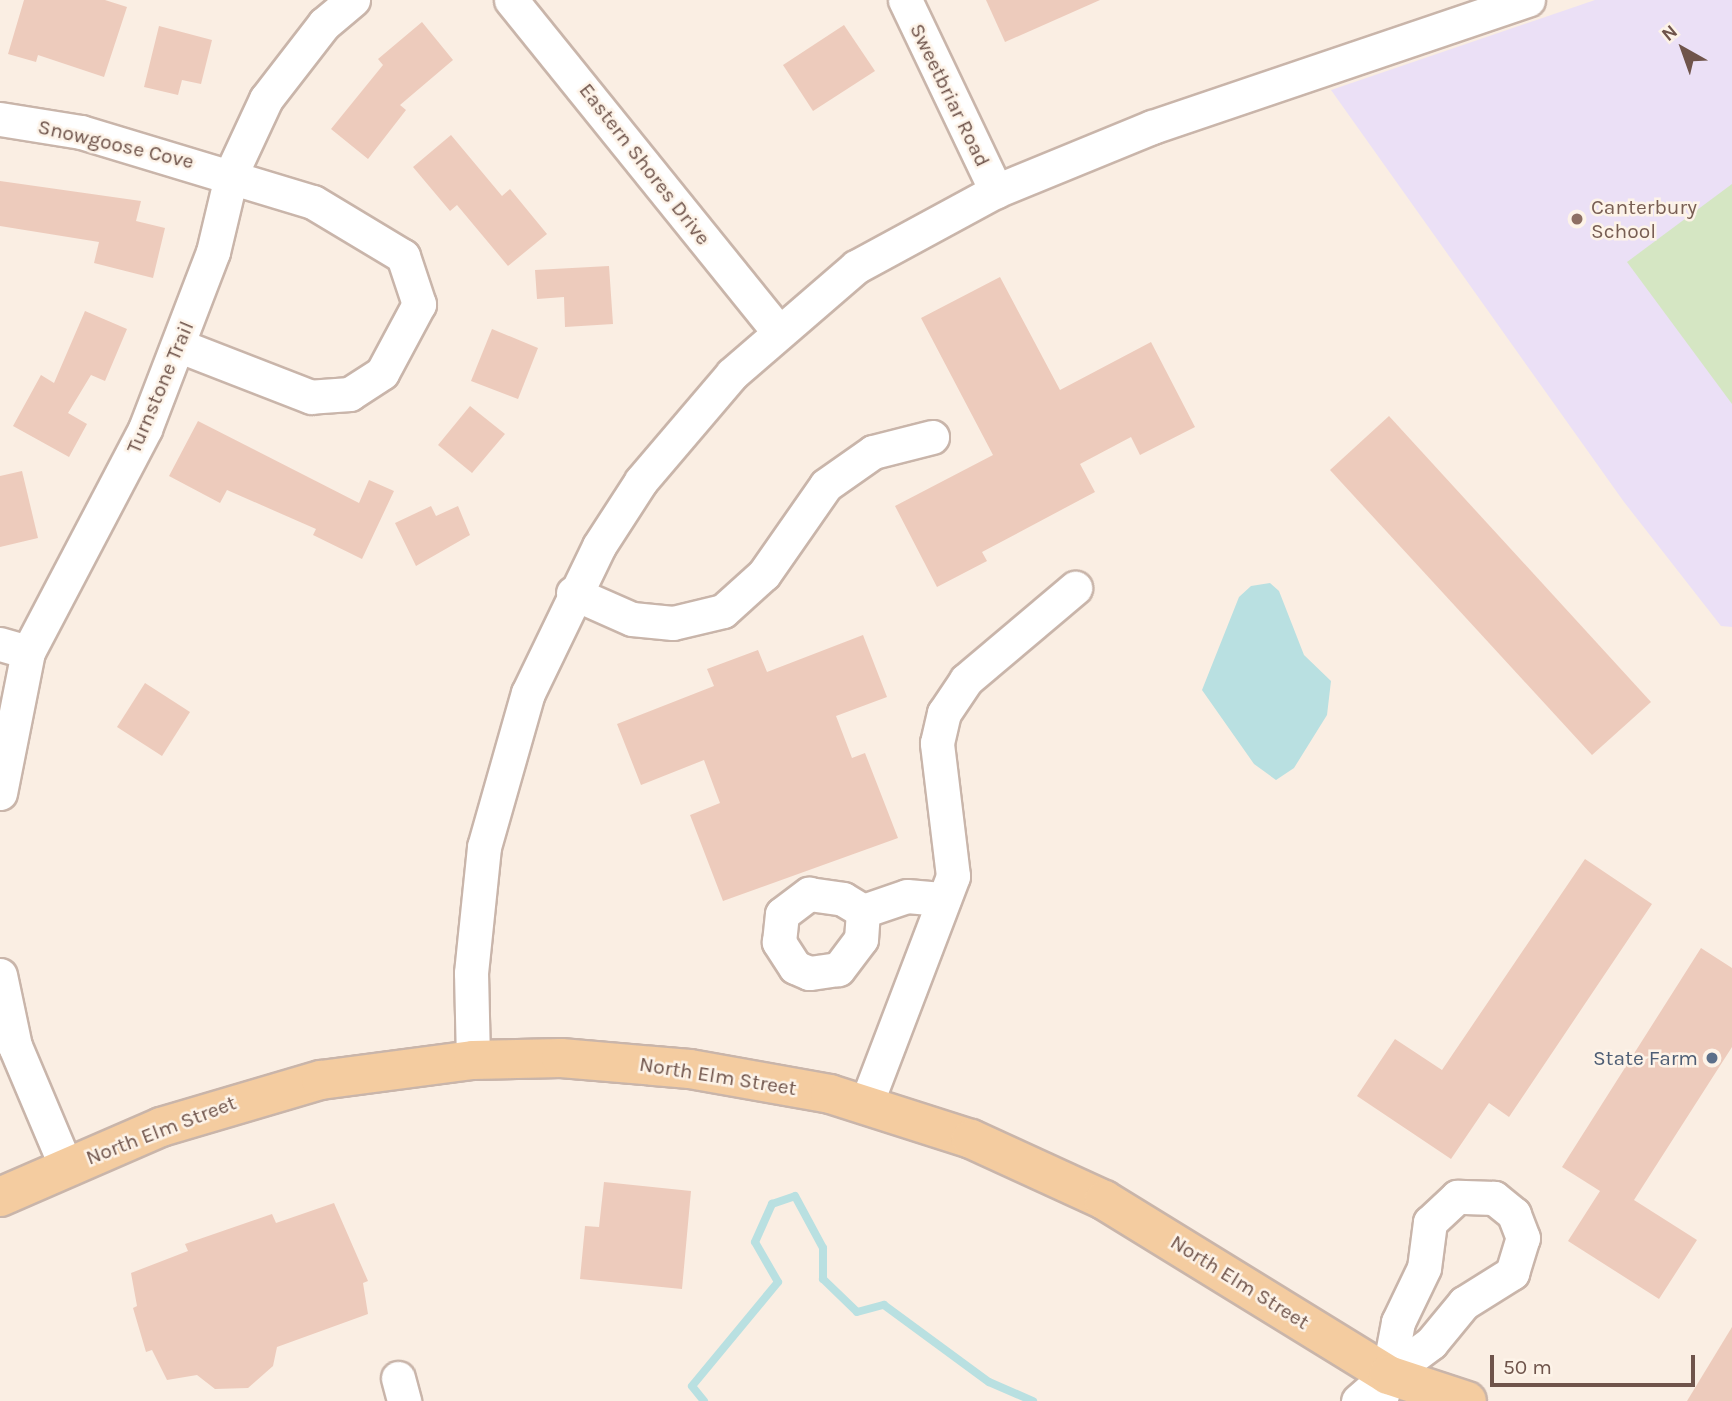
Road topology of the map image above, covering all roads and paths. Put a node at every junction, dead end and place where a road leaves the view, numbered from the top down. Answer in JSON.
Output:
{"nodes":[{"id":1,"x":353,"y":0,"type":"edge"},
{"id":2,"x":511,"y":0,"type":"edge"},
{"id":3,"x":905,"y":0,"type":"edge"},
{"id":4,"x":1528,"y":0,"type":"edge"},
{"id":5,"x":1463,"y":10,"type":"edge"},
{"id":6,"x":0,"y":119,"type":"edge"},
{"id":7,"x":232,"y":172,"type":"junction"},
{"id":8,"x":996,"y":191,"type":"junction"},
{"id":9,"x":777,"y":330,"type":"junction"},
{"id":10,"x":180,"y":346,"type":"junction"},
{"id":11,"x":932,"y":437,"type":"dead end"},
{"id":12,"x":1074,"y":588,"type":"dead end"},
{"id":13,"x":573,"y":593,"type":"junction"},
{"id":14,"x":14,"y":648,"type":"edge"},
{"id":15,"x":0,"y":793,"type":"edge"},
{"id":16,"x":944,"y":899,"type":"junction"},
{"id":17,"x":863,"y":912,"type":"dead end"},
{"id":18,"x":0,"y":975,"type":"edge"},
{"id":19,"x":473,"y":1060,"type":"junction"},
{"id":20,"x":866,"y":1104,"type":"junction"},
{"id":21,"x":66,"y":1167,"type":"junction"},
{"id":22,"x":0,"y":1197,"type":"edge"},
{"id":23,"x":1391,"y":1392,"type":"edge"},
{"id":24,"x":1358,"y":1401,"type":"edge"},
{"id":25,"x":1467,"y":1401,"type":"edge"}],
"edges":[{"from":1,"to":7,"type":"street","name":"Turnstone Trail"},
{"from":2,"to":9,"type":"street","name":"Eastern Shores Drive"},
{"from":3,"to":8,"type":"street","name":"Sweetbriar Road"},
{"from":4,"to":5,"type":"street"},
{"from":5,"to":8,"type":"street"},
{"from":6,"to":7,"type":"street","name":"Snowgoose Cove"},
{"from":7,"to":10,"type":"street","name":"Turnstone Trail"},
{"from":7,"to":10,"type":"street","name":"Snowgoose Cove"},
{"from":8,"to":9,"type":"street"},
{"from":9,"to":13,"type":"street"},
{"from":10,"to":14,"type":"street","name":"Turnstone Trail"},
{"from":11,"to":13,"type":"street"},
{"from":12,"to":16,"type":"street"},
{"from":13,"to":19,"type":"street"},
{"from":14,"to":15,"type":"street","name":"Turnstone Trail"},
{"from":16,"to":17,"type":"street"},
{"from":16,"to":20,"type":"street"},
{"from":18,"to":21,"type":"street"},
{"from":19,"to":20,"type":"main road","name":"North Elm Street"},
{"from":19,"to":21,"type":"main road","name":"North Elm Street"},
{"from":20,"to":23,"type":"main road","name":"North Elm Street"},
{"from":21,"to":22,"type":"main road","name":"North Elm Street"},
{"from":23,"to":23,"type":"street"},
{"from":23,"to":24,"type":"street"},
{"from":23,"to":25,"type":"main road","name":"North Elm Street"}]}
